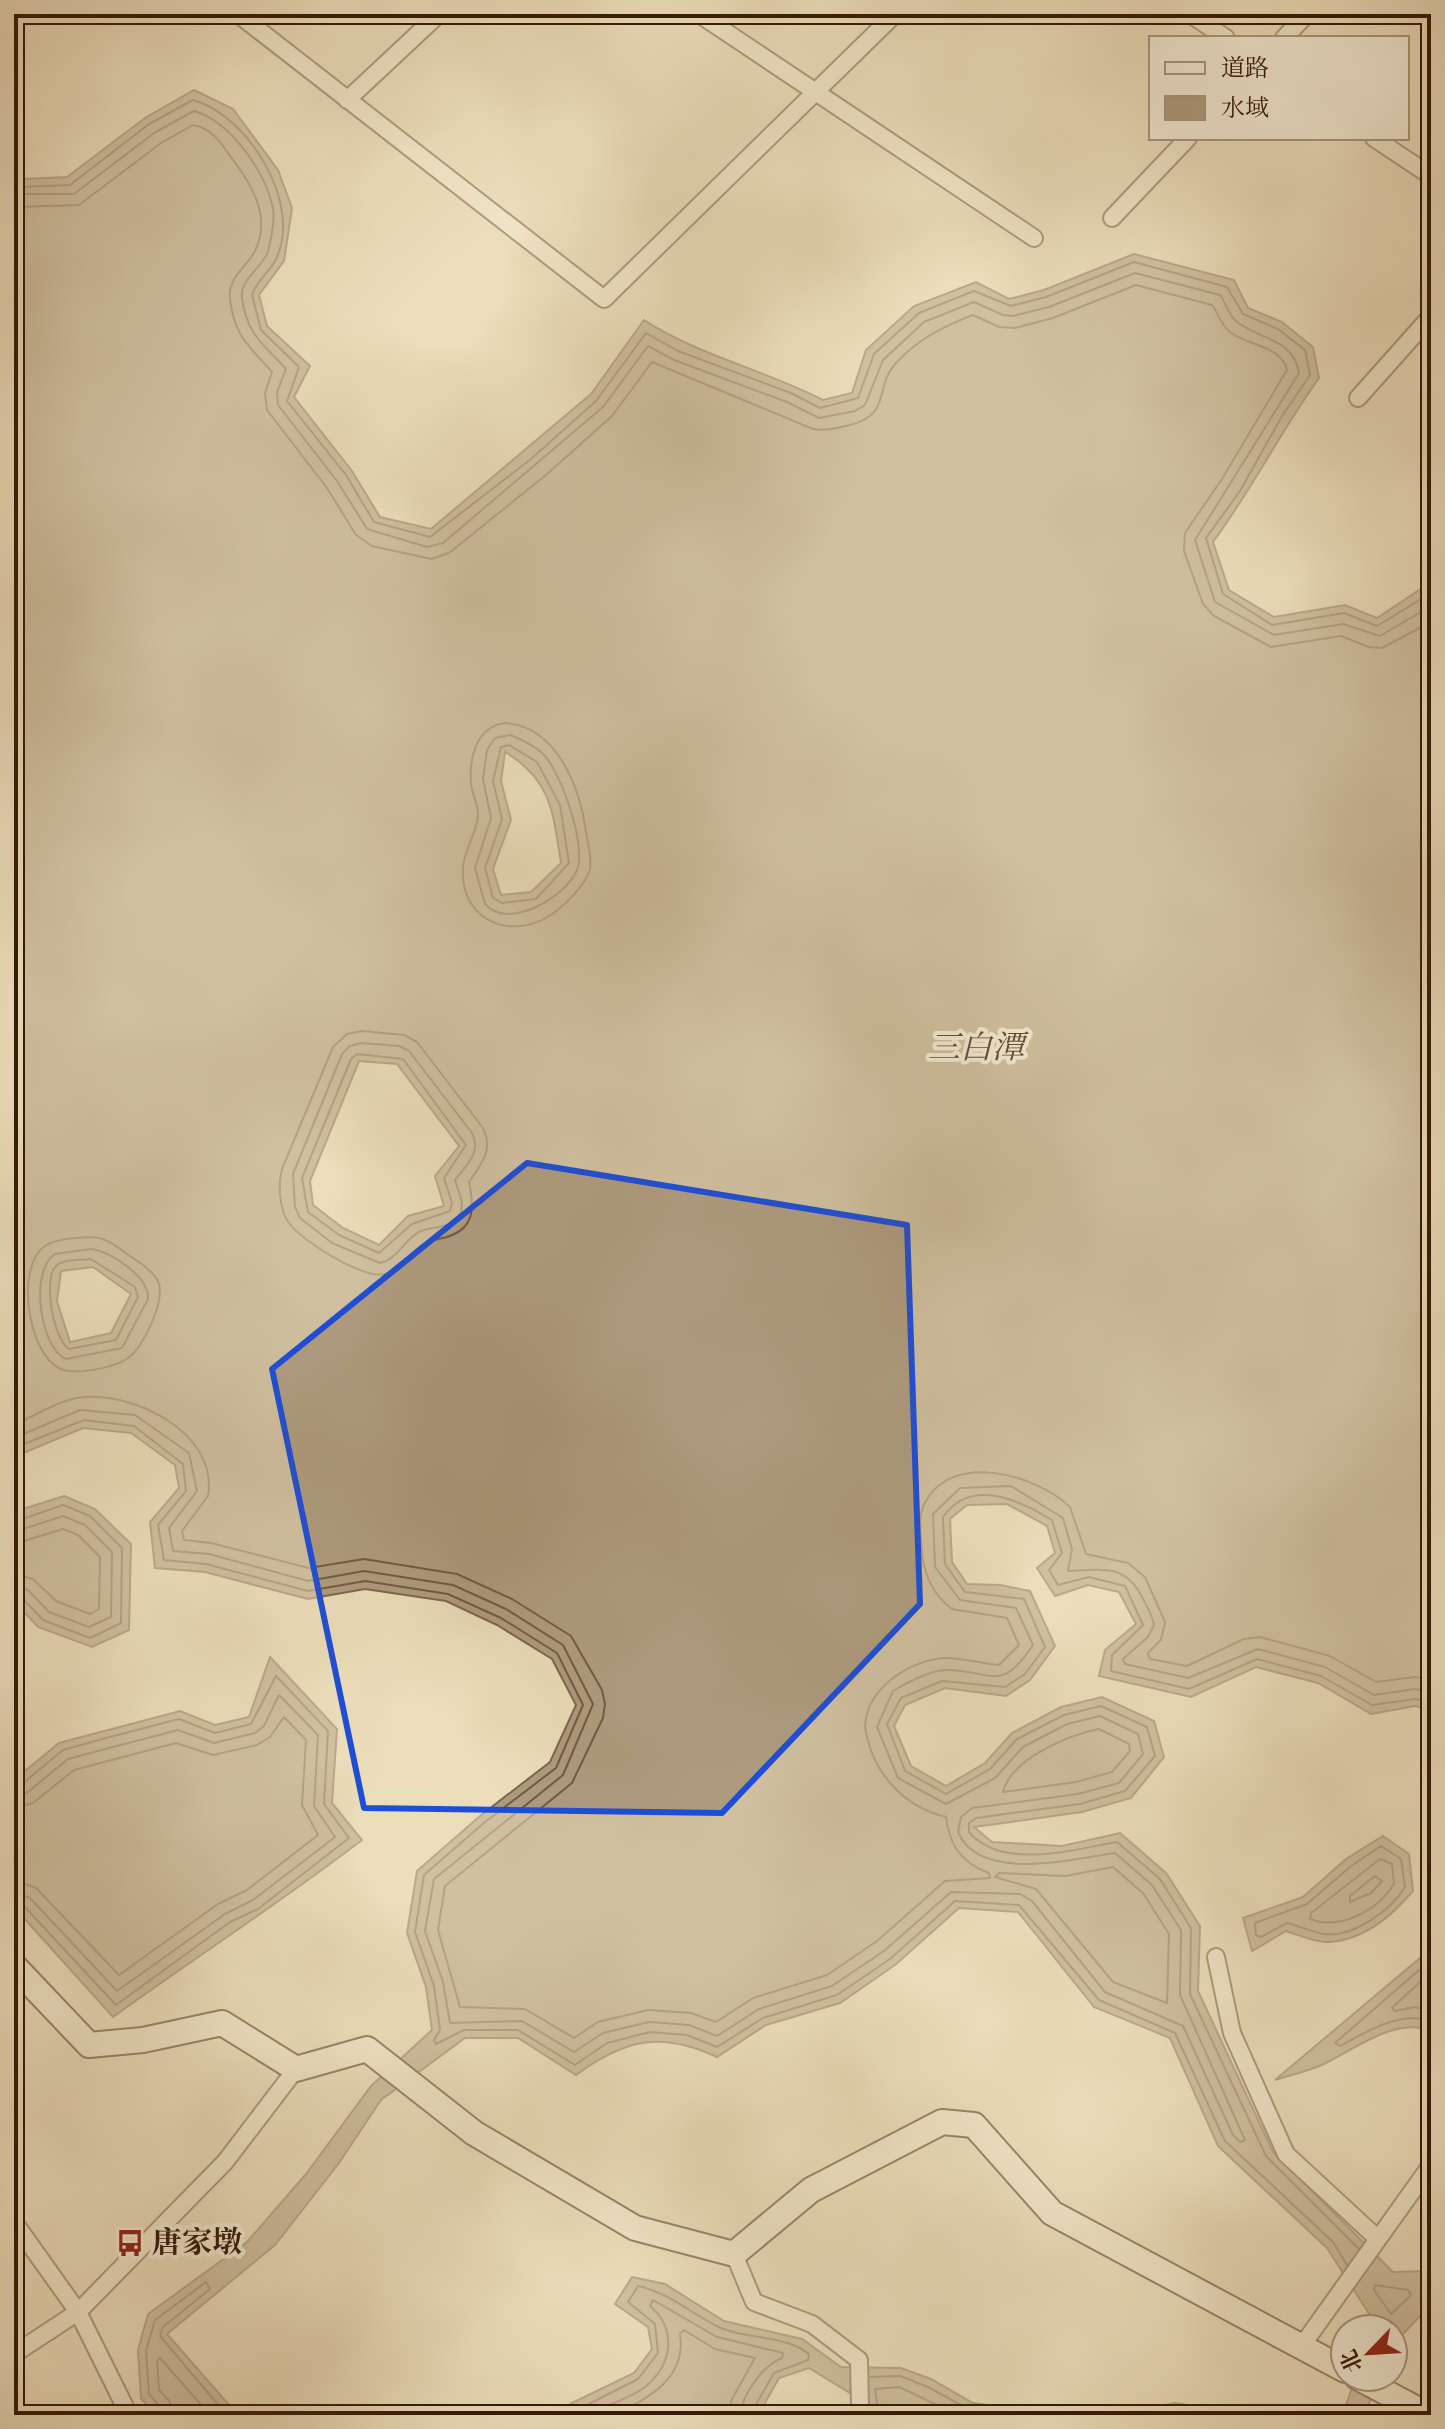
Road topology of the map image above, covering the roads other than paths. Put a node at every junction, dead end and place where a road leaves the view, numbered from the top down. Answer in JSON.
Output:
{"nodes":[{"id":1,"x":238,"y":14,"type":"edge"},
{"id":2,"x":439,"y":14,"type":"edge"},
{"id":3,"x":699,"y":14,"type":"edge"},
{"id":4,"x":895,"y":14,"type":"edge"},
{"id":5,"x":1190,"y":14,"type":"edge"},
{"id":6,"x":1307,"y":14,"type":"edge"},
{"id":7,"x":1223,"y":36,"type":"edge"},
{"id":8,"x":1286,"y":36,"type":"edge"},
{"id":9,"x":816,"y":92,"type":"junction"},
{"id":10,"x":347,"y":100,"type":"junction"},
{"id":11,"x":1186,"y":140,"type":"edge"},
{"id":12,"x":1377,"y":140,"type":"edge"},
{"id":13,"x":1431,"y":176,"type":"edge"},
{"id":14,"x":1112,"y":218,"type":"dead end"},
{"id":15,"x":1034,"y":238,"type":"dead end"},
{"id":16,"x":1431,"y":316,"type":"edge"},
{"id":17,"x":1358,"y":398,"type":"dead end"},
{"id":18,"x":1216,"y":1957,"type":"dead end"},
{"id":19,"x":14,"y":1966,"type":"edge"},
{"id":20,"x":296,"y":2069,"type":"junction"},
{"id":21,"x":1431,"y":2165,"type":"edge"},
{"id":22,"x":14,"y":2222,"type":"edge"},
{"id":23,"x":1378,"y":2239,"type":"junction"},
{"id":24,"x":734,"y":2254,"type":"junction"},
{"id":25,"x":78,"y":2312,"type":"junction"},
{"id":26,"x":1301,"y":2347,"type":"junction"},
{"id":27,"x":14,"y":2354,"type":"edge"},
{"id":28,"x":1329,"y":2362,"type":"edge"},
{"id":29,"x":1387,"y":2393,"type":"edge"},
{"id":30,"x":129,"y":2415,"type":"edge"},
{"id":31,"x":865,"y":2415,"type":"edge"},
{"id":32,"x":1428,"y":2415,"type":"edge"}],
"edges":[{"from":1,"to":10,"type":"street"},
{"from":2,"to":10,"type":"street"},
{"from":3,"to":9,"type":"street"},
{"from":4,"to":9,"type":"street"},
{"from":5,"to":7,"type":"street"},
{"from":6,"to":8,"type":"street"},
{"from":9,"to":10,"type":"street"},
{"from":9,"to":15,"type":"street"},
{"from":11,"to":14,"type":"street"},
{"from":12,"to":13,"type":"street"},
{"from":16,"to":17,"type":"street"},
{"from":18,"to":23,"type":"street"},
{"from":19,"to":20,"type":"street"},
{"from":20,"to":24,"type":"street"},
{"from":20,"to":25,"type":"street"},
{"from":21,"to":23,"type":"street"},
{"from":22,"to":25,"type":"street"},
{"from":23,"to":26,"type":"street"},
{"from":24,"to":26,"type":"street"},
{"from":24,"to":31,"type":"street"},
{"from":25,"to":27,"type":"street"},
{"from":25,"to":30,"type":"street"},
{"from":26,"to":28,"type":"street"},
{"from":29,"to":32,"type":"street"}]}
